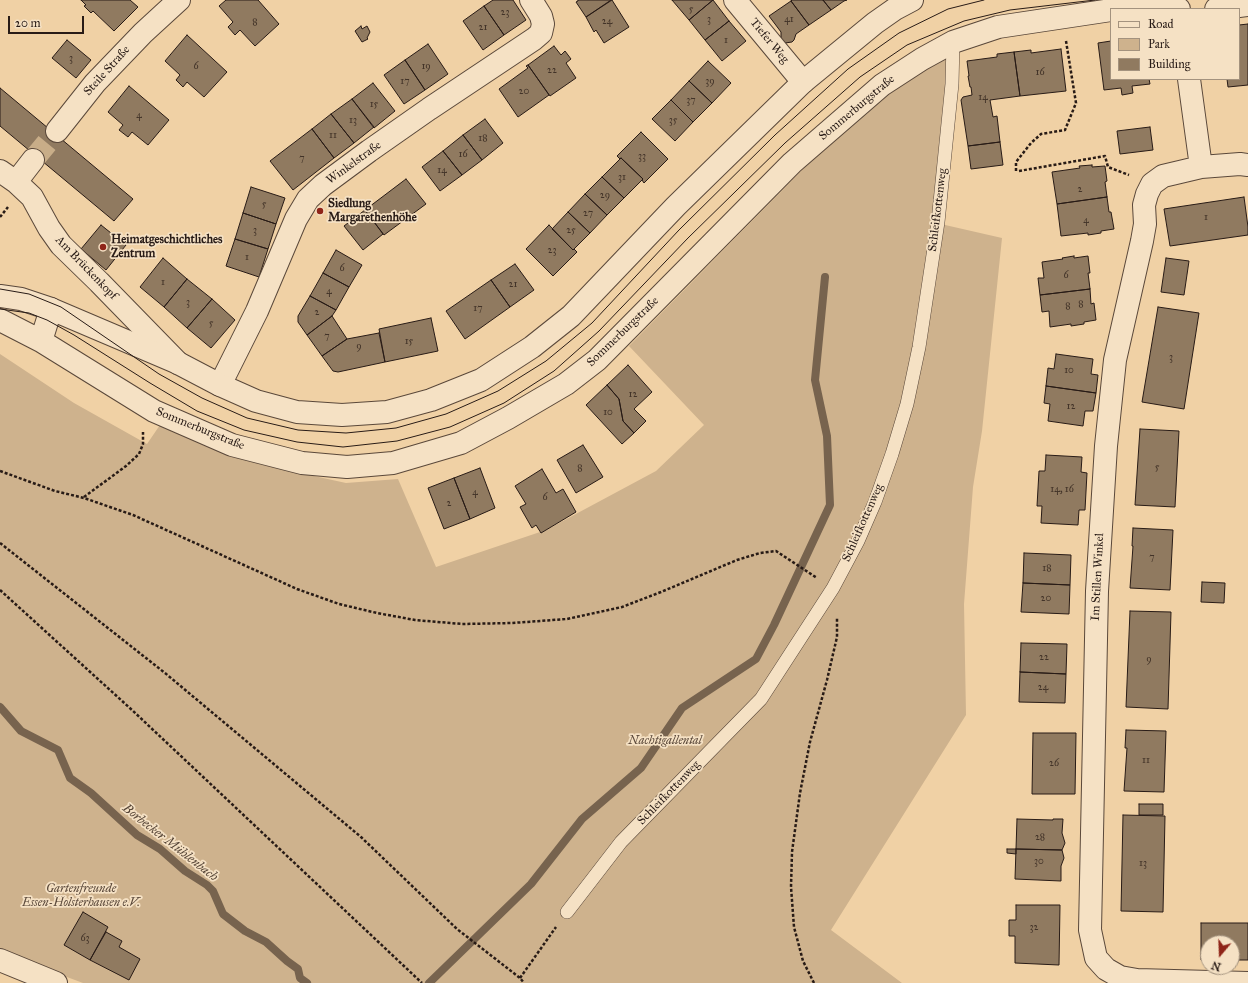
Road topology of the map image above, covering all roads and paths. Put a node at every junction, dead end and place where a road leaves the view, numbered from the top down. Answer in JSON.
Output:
{"nodes":[{"id":1,"x":179,"y":0,"type":"edge"},
{"id":2,"x":530,"y":0,"type":"edge"},
{"id":3,"x":735,"y":0,"type":"edge"},
{"id":4,"x":912,"y":0,"type":"edge"},
{"id":5,"x":1248,"y":5,"type":"edge"},
{"id":6,"x":1129,"y":8,"type":"edge"},
{"id":7,"x":1169,"y":8,"type":"edge"},
{"id":8,"x":1224,"y":8,"type":"edge"},
{"id":9,"x":1110,"y":10,"type":"edge"},
{"id":10,"x":1063,"y":16,"type":"junction"},
{"id":11,"x":953,"y":42,"type":"junction"},
{"id":12,"x":1189,"y":80,"type":"edge"},
{"id":13,"x":803,"y":82,"type":"junction"},
{"id":14,"x":57,"y":131,"type":"tunnel mouth"},
{"id":15,"x":33,"y":160,"type":"tunnel mouth"},
{"id":16,"x":1248,"y":165,"type":"edge"},
{"id":17,"x":1201,"y":167,"type":"junction"},
{"id":18,"x":8,"y":176,"type":"edge"},
{"id":19,"x":1152,"y":184,"type":"junction"},
{"id":20,"x":9,"y":206,"type":"dead end"},
{"id":21,"x":0,"y":217,"type":"edge"},
{"id":22,"x":0,"y":296,"type":"edge"},
{"id":23,"x":51,"y":309,"type":"junction"},
{"id":24,"x":0,"y":320,"type":"edge"},
{"id":25,"x":41,"y":341,"type":"junction"},
{"id":26,"x":178,"y":363,"type":"junction"},
{"id":27,"x":220,"y":385,"type":"junction"},
{"id":28,"x":143,"y":432,"type":"dead end"},
{"id":29,"x":0,"y":471,"type":"edge"},
{"id":30,"x":84,"y":498,"type":"junction"},
{"id":31,"x":0,"y":543,"type":"edge"},
{"id":32,"x":821,"y":581,"type":"dead end"},
{"id":33,"x":833,"y":588,"type":"junction"},
{"id":34,"x":0,"y":590,"type":"edge"},
{"id":35,"x":567,"y":912,"type":"joint"},
{"id":36,"x":0,"y":960,"type":"edge"},
{"id":37,"x":520,"y":978,"type":"junction"},
{"id":38,"x":56,"y":983,"type":"edge"},
{"id":39,"x":422,"y":983,"type":"edge"},
{"id":40,"x":524,"y":983,"type":"edge"},
{"id":41,"x":814,"y":983,"type":"edge"},
{"id":42,"x":1231,"y":983,"type":"edge"},
{"id":43,"x":1248,"y":983,"type":"edge"}],
"edges":[{"from":1,"to":14,"type":"street","name":"Steile Straße"},
{"from":2,"to":27,"type":"street","name":"Winkelstraße"},
{"from":3,"to":13,"type":"street","name":"Tiefer Weg"},
{"from":4,"to":13,"type":"street"},
{"from":5,"to":8,"type":"street"},
{"from":6,"to":7,"type":"street"},
{"from":9,"to":10,"type":"street","name":"Sommerburgstraße"},
{"from":10,"to":11,"type":"street","name":"Sommerburgstraße"},
{"from":10,"to":19,"type":"path"},
{"from":11,"to":25,"type":"street","name":"Sommerburgstraße"},
{"from":11,"to":33,"type":"lane","name":"Schleifkottenweg"},
{"from":12,"to":17,"type":"street"},
{"from":13,"to":27,"type":"street"},
{"from":15,"to":18,"type":"street"},
{"from":16,"to":17,"type":"street"},
{"from":17,"to":19,"type":"street"},
{"from":18,"to":26,"type":"street","name":"Am Brückenkopf"},
{"from":19,"to":42,"type":"street","name":"Im Stillen Winkel"},
{"from":20,"to":21,"type":"path"},
{"from":22,"to":23,"type":"street"},
{"from":23,"to":25,"type":"street"},
{"from":23,"to":26,"type":"street"},
{"from":24,"to":25,"type":"street","name":"Sommerburgstraße"},
{"from":26,"to":27,"type":"street"},
{"from":28,"to":30,"type":"path"},
{"from":29,"to":30,"type":"path"},
{"from":30,"to":32,"type":"path"},
{"from":31,"to":37,"type":"path"},
{"from":33,"to":35,"type":"lane","name":"Schleifkottenweg"},
{"from":33,"to":41,"type":"path"},
{"from":34,"to":39,"type":"path"},
{"from":35,"to":37,"type":"path"},
{"from":36,"to":38,"type":"street"},
{"from":37,"to":40,"type":"path"},
{"from":42,"to":43,"type":"street","name":"Im Stillen Winkel"}]}
